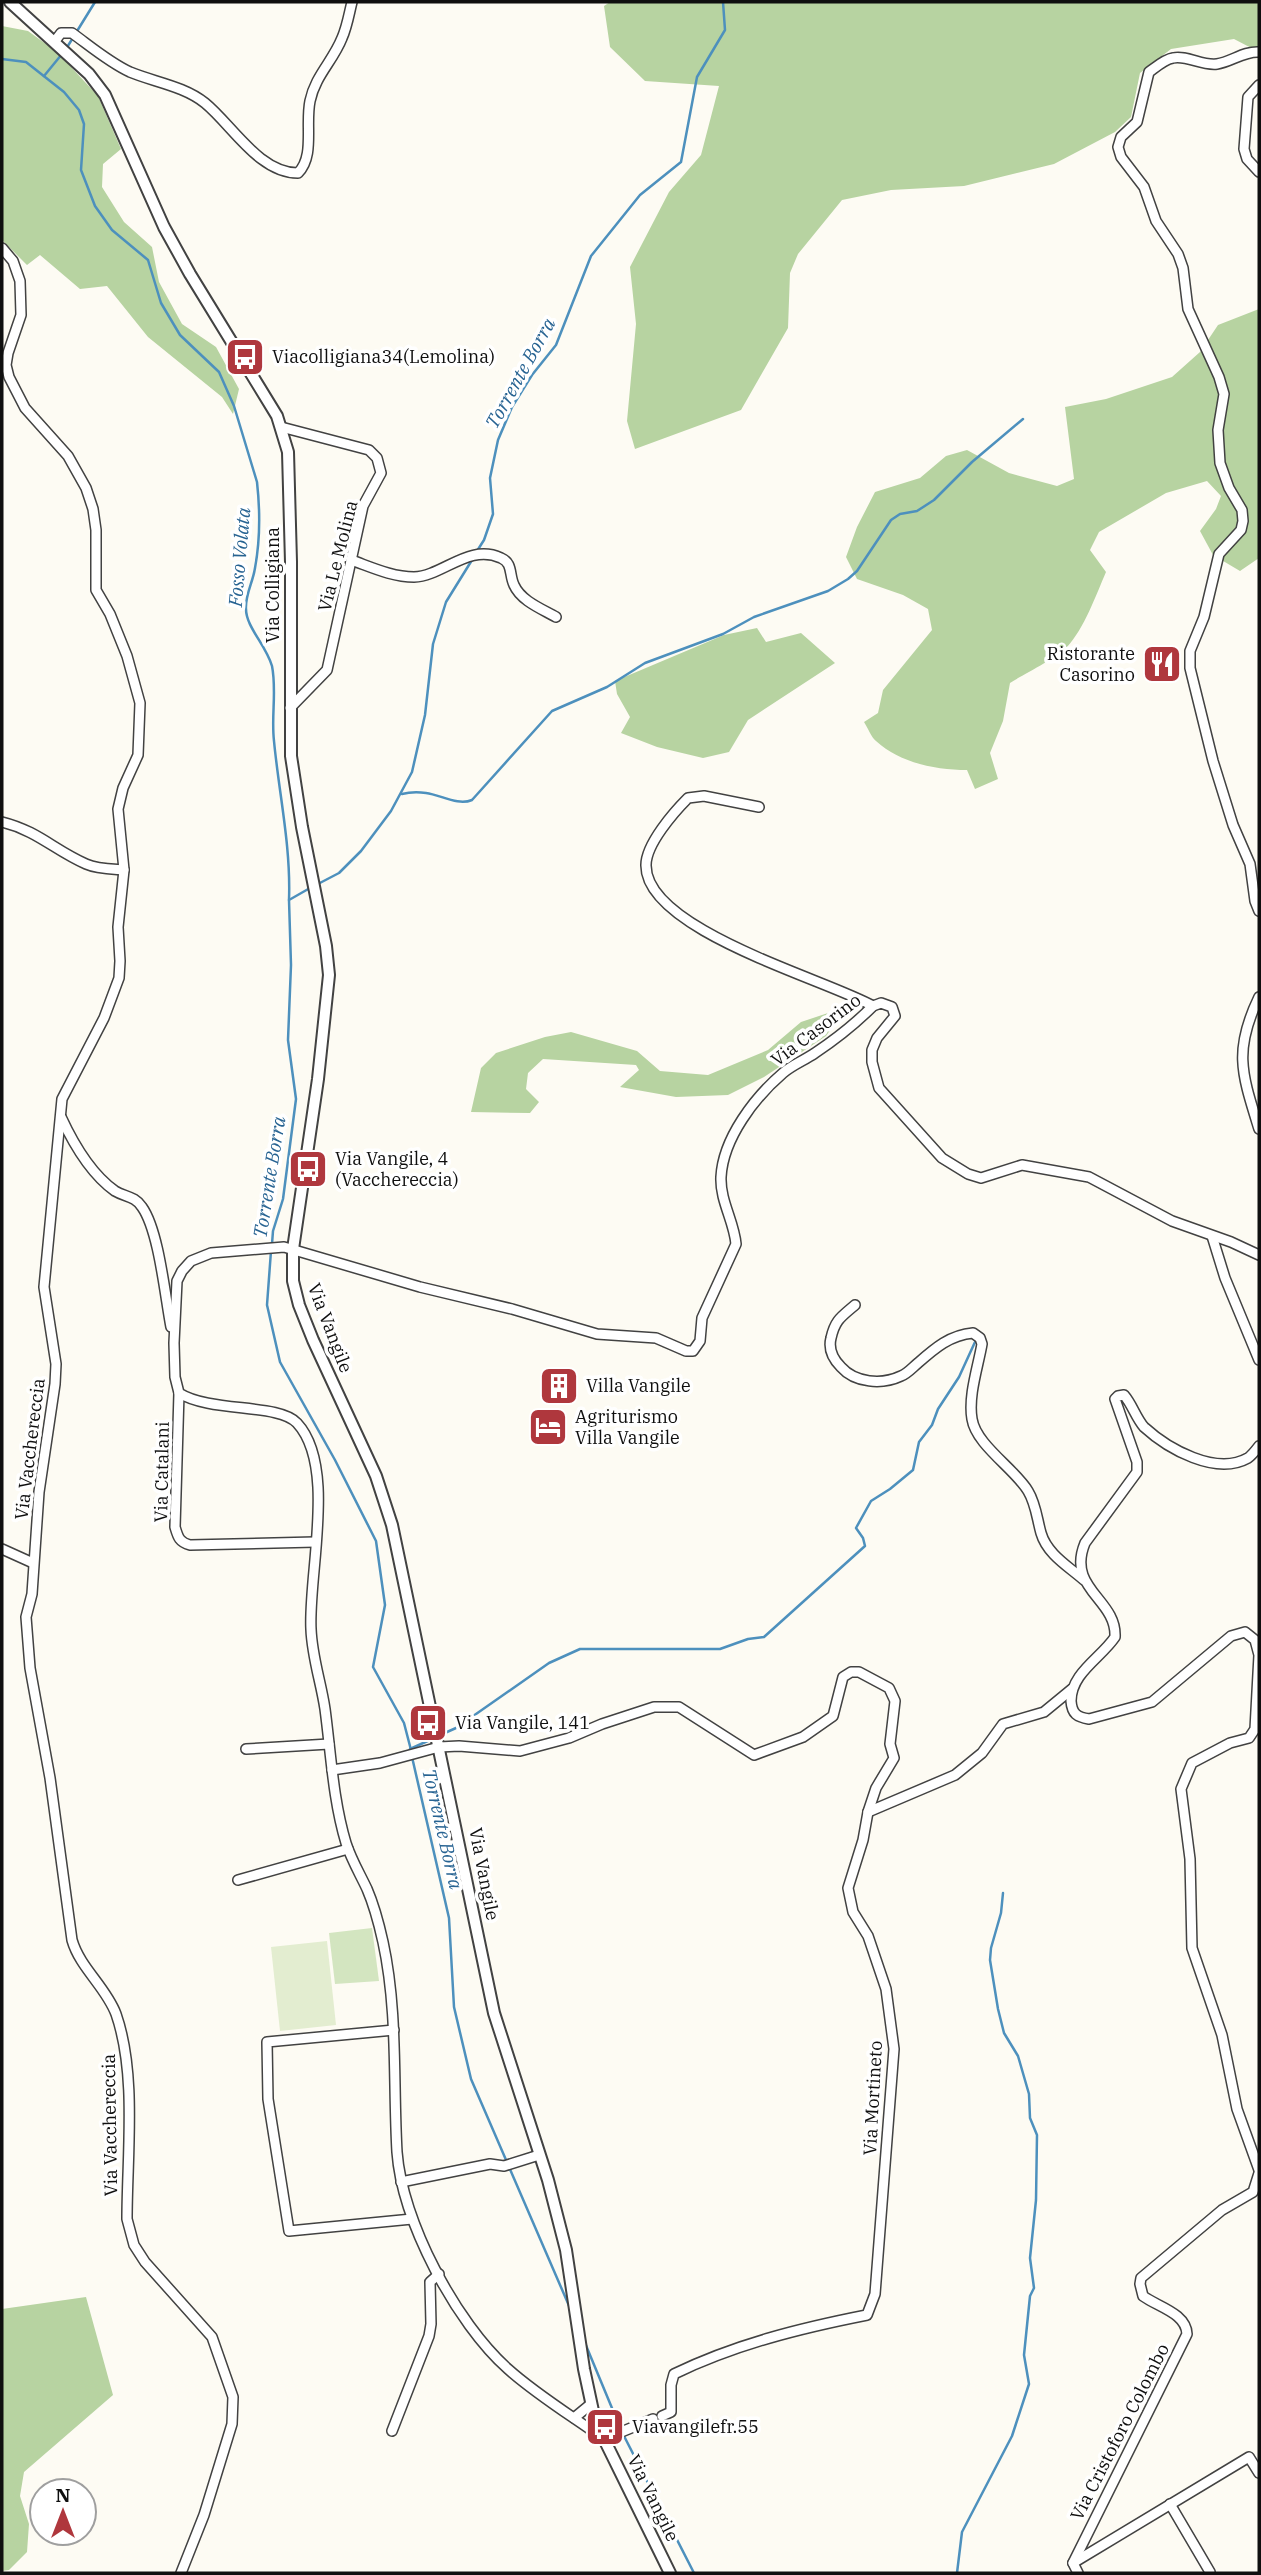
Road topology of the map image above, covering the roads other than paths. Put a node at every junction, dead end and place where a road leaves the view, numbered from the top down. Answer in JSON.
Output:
{"nodes":[{"id":1,"x":10,"y":2,"type":"edge"},
{"id":2,"x":352,"y":2,"type":"edge"},
{"id":3,"x":55,"y":41,"type":"junction"},
{"id":4,"x":1259,"y":52,"type":"edge"},
{"id":5,"x":1259,"y":85,"type":"edge"},
{"id":6,"x":1259,"y":172,"type":"edge"},
{"id":7,"x":2,"y":248,"type":"edge"},
{"id":8,"x":281,"y":427,"type":"junction"},
{"id":9,"x":351,"y":561,"type":"junction"},
{"id":10,"x":556,"y":617,"type":"dead end"},
{"id":11,"x":290,"y":708,"type":"junction"},
{"id":12,"x":759,"y":807,"type":"dead end"},
{"id":13,"x":2,"y":822,"type":"edge"},
{"id":14,"x":124,"y":870,"type":"junction"},
{"id":15,"x":1259,"y":911,"type":"edge"},
{"id":16,"x":1259,"y":997,"type":"edge"},
{"id":17,"x":873,"y":1006,"type":"junction"},
{"id":18,"x":61,"y":1117,"type":"junction"},
{"id":19,"x":1259,"y":1129,"type":"edge"},
{"id":20,"x":1212,"y":1236,"type":"junction"},
{"id":21,"x":288,"y":1248,"type":"junction"},
{"id":22,"x":1259,"y":1255,"type":"edge"},
{"id":23,"x":855,"y":1305,"type":"dead end"},
{"id":24,"x":174,"y":1343,"type":"junction"},
{"id":25,"x":1259,"y":1360,"type":"edge"},
{"id":26,"x":179,"y":1392,"type":"junction"},
{"id":27,"x":1259,"y":1446,"type":"edge"},
{"id":28,"x":315,"y":1542,"type":"junction"},
{"id":29,"x":2,"y":1549,"type":"edge"},
{"id":30,"x":33,"y":1563,"type":"junction"},
{"id":31,"x":1085,"y":1581,"type":"junction"},
{"id":32,"x":1072,"y":1689,"type":"junction"},
{"id":33,"x":329,"y":1744,"type":"junction"},
{"id":34,"x":439,"y":1747,"type":"junction"},
{"id":35,"x":246,"y":1749,"type":"dead end"},
{"id":36,"x":332,"y":1770,"type":"junction"},
{"id":37,"x":867,"y":1812,"type":"junction"},
{"id":38,"x":348,"y":1849,"type":"junction"},
{"id":39,"x":238,"y":1880,"type":"dead end"},
{"id":40,"x":394,"y":2030,"type":"junction"},
{"id":41,"x":539,"y":2155,"type":"junction"},
{"id":42,"x":1259,"y":2171,"type":"edge"},
{"id":43,"x":401,"y":2182,"type":"junction"},
{"id":44,"x":412,"y":2219,"type":"junction"},
{"id":45,"x":439,"y":2274,"type":"junction"},
{"id":46,"x":591,"y":2404,"type":"junction"},
{"id":47,"x":574,"y":2418,"type":"junction"},
{"id":48,"x":392,"y":2431,"type":"dead end"},
{"id":49,"x":604,"y":2439,"type":"junction"},
{"id":50,"x":1259,"y":2473,"type":"edge"},
{"id":51,"x":1170,"y":2504,"type":"junction"},
{"id":52,"x":1073,"y":2563,"type":"junction"},
{"id":53,"x":1210,"y":2572,"type":"edge"},
{"id":54,"x":181,"y":2573,"type":"edge"},
{"id":55,"x":670,"y":2573,"type":"edge"},
{"id":56,"x":1078,"y":2573,"type":"edge"}],
"edges":[{"from":1,"to":3,"type":"street","name":"Via Colligiana"},
{"from":2,"to":3,"type":"street"},
{"from":3,"to":8,"type":"street","name":"Via Colligiana"},
{"from":4,"to":15,"type":"street"},
{"from":5,"to":6,"type":"street"},
{"from":7,"to":14,"type":"street","name":"Via Vacchereccia"},
{"from":8,"to":9,"type":"street","name":"Via Le Molina"},
{"from":8,"to":11,"type":"street","name":"Via Colligiana"},
{"from":9,"to":10,"type":"street"},
{"from":9,"to":11,"type":"street","name":"Via Le Molina"},
{"from":11,"to":21,"type":"street","name":"Via Colligiana"},
{"from":12,"to":17,"type":"street"},
{"from":13,"to":14,"type":"street"},
{"from":14,"to":18,"type":"street","name":"Via Vacchereccia"},
{"from":16,"to":19,"type":"street"},
{"from":17,"to":20,"type":"street","name":"Via Casorino"},
{"from":17,"to":21,"type":"street","name":"Via Casorino"},
{"from":18,"to":24,"type":"street"},
{"from":18,"to":30,"type":"street","name":"Via Vacchereccia"},
{"from":20,"to":22,"type":"street","name":"Via Casorino"},
{"from":20,"to":25,"type":"street"},
{"from":21,"to":24,"type":"street"},
{"from":21,"to":34,"type":"street","name":"Via Vangile"},
{"from":23,"to":31,"type":"street"},
{"from":24,"to":26,"type":"street"},
{"from":26,"to":28,"type":"street","name":"Via Vangile"},
{"from":26,"to":28,"type":"street","name":"Via Catalani"},
{"from":27,"to":31,"type":"street"},
{"from":28,"to":33,"type":"street","name":"Via Vangile"},
{"from":29,"to":30,"type":"street"},
{"from":30,"to":54,"type":"street","name":"Via Vacchereccia"},
{"from":31,"to":32,"type":"street"},
{"from":32,"to":37,"type":"street"},
{"from":32,"to":42,"type":"street","name":"Via Cristoforo Colombo"},
{"from":33,"to":35,"type":"street"},
{"from":33,"to":36,"type":"street","name":"Via Vangile"},
{"from":34,"to":36,"type":"street","name":"Via Mortineto"},
{"from":34,"to":37,"type":"street","name":"Via Mortineto"},
{"from":34,"to":41,"type":"street","name":"Via Vangile"},
{"from":36,"to":38,"type":"street","name":"Via Vangile"},
{"from":37,"to":49,"type":"street","name":"Via Mortineto"},
{"from":38,"to":39,"type":"street"},
{"from":38,"to":40,"type":"street","name":"Via Vangile"},
{"from":40,"to":43,"type":"street","name":"Via Vangile"},
{"from":40,"to":44,"type":"street"},
{"from":41,"to":43,"type":"street"},
{"from":41,"to":46,"type":"street","name":"Via Vangile"},
{"from":42,"to":52,"type":"street","name":"Via Cristoforo Colombo"},
{"from":43,"to":44,"type":"street","name":"Via Vangile"},
{"from":44,"to":45,"type":"street","name":"Via Vangile"},
{"from":45,"to":47,"type":"street","name":"Via Vangile"},
{"from":45,"to":48,"type":"street"},
{"from":46,"to":47,"type":"street"},
{"from":46,"to":49,"type":"street","name":"Via Vangile"},
{"from":47,"to":49,"type":"street","name":"Via Vangile"},
{"from":49,"to":55,"type":"street","name":"Via Vangile"},
{"from":50,"to":51,"type":"street"},
{"from":51,"to":52,"type":"street"},
{"from":51,"to":53,"type":"street"},
{"from":52,"to":56,"type":"street"}]}
